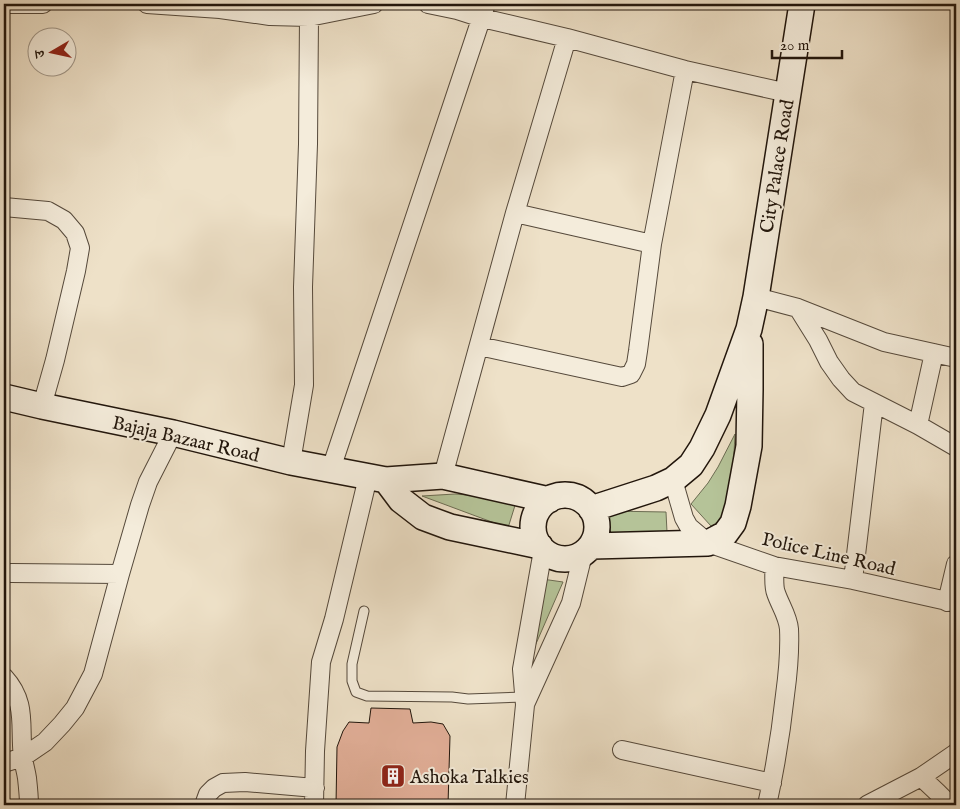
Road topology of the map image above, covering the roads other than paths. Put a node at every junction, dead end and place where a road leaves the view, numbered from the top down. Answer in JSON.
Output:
{"nodes":[{"id":1,"x":4,"y":4,"type":"edge"},
{"id":2,"x":43,"y":4,"type":"edge"},
{"id":3,"x":147,"y":4,"type":"edge"},
{"id":4,"x":374,"y":4,"type":"edge"},
{"id":5,"x":428,"y":4,"type":"edge"},
{"id":6,"x":802,"y":4,"type":"edge"},
{"id":7,"x":484,"y":11,"type":"edge"},
{"id":8,"x":309,"y":17,"type":"junction"},
{"id":9,"x":567,"y":38,"type":"junction"},
{"id":10,"x":686,"y":70,"type":"junction"},
{"id":11,"x":788,"y":92,"type":"junction"},
{"id":12,"x":4,"y":207,"type":"edge"},
{"id":13,"x":515,"y":213,"type":"junction"},
{"id":14,"x":652,"y":244,"type":"junction"},
{"id":15,"x":756,"y":297,"type":"junction"},
{"id":16,"x":798,"y":308,"type":"junction"},
{"id":17,"x":750,"y":329,"type":"junction"},
{"id":18,"x":479,"y":346,"type":"junction"},
{"id":19,"x":934,"y":353,"type":"junction"},
{"id":20,"x":956,"y":358,"type":"edge"},
{"id":21,"x":4,"y":396,"type":"edge"},
{"id":22,"x":874,"y":403,"type":"junction"},
{"id":23,"x":42,"y":406,"type":"junction"},
{"id":24,"x":918,"y":425,"type":"junction"},
{"id":25,"x":173,"y":433,"type":"junction"},
{"id":26,"x":956,"y":447,"type":"edge"},
{"id":27,"x":291,"y":462,"type":"junction"},
{"id":28,"x":331,"y":469,"type":"junction"},
{"id":29,"x":443,"y":476,"type":"junction"},
{"id":30,"x":377,"y":479,"type":"junction"},
{"id":31,"x":672,"y":480,"type":"junction"},
{"id":32,"x":549,"y":500,"type":"junction"},
{"id":33,"x":591,"y":509,"type":"junction"},
{"id":34,"x":708,"y":543,"type":"junction"},
{"id":35,"x":541,"y":548,"type":"junction"},
{"id":36,"x":587,"y":550,"type":"junction"},
{"id":37,"x":956,"y":564,"type":"edge"},
{"id":38,"x":774,"y":566,"type":"junction"},
{"id":39,"x":12,"y":573,"type":"dead end"},
{"id":40,"x":120,"y":574,"type":"junction"},
{"id":41,"x":853,"y":580,"type":"junction"},
{"id":42,"x":952,"y":602,"type":"edge"},
{"id":43,"x":364,"y":611,"type":"dead end"},
{"id":44,"x":4,"y":677,"type":"edge"},
{"id":45,"x":524,"y":701,"type":"junction"},
{"id":46,"x":622,"y":750,"type":"dead end"},
{"id":47,"x":956,"y":753,"type":"edge"},
{"id":48,"x":23,"y":757,"type":"junction"},
{"id":49,"x":4,"y":763,"type":"edge"},
{"id":50,"x":920,"y":777,"type":"junction"},
{"id":51,"x":772,"y":783,"type":"junction"},
{"id":52,"x":314,"y":797,"type":"edge"},
{"id":53,"x":33,"y":802,"type":"edge"},
{"id":54,"x":204,"y":805,"type":"edge"},
{"id":55,"x":515,"y":805,"type":"edge"},
{"id":56,"x":767,"y":805,"type":"edge"},
{"id":57,"x":867,"y":805,"type":"edge"},
{"id":58,"x":950,"y":805,"type":"edge"}],
"edges":[{"from":1,"to":2,"type":"street"},
{"from":3,"to":8,"type":"street"},
{"from":4,"to":8,"type":"street"},
{"from":5,"to":7,"type":"street"},
{"from":6,"to":11,"type":"street","name":"City Palace Road"},
{"from":7,"to":9,"type":"street"},
{"from":7,"to":28,"type":"street"},
{"from":8,"to":27,"type":"street"},
{"from":9,"to":10,"type":"street"},
{"from":9,"to":13,"type":"street"},
{"from":10,"to":11,"type":"street"},
{"from":10,"to":14,"type":"street"},
{"from":11,"to":15,"type":"street","name":"City Palace Road"},
{"from":12,"to":23,"type":"street"},
{"from":13,"to":14,"type":"street"},
{"from":13,"to":18,"type":"street"},
{"from":14,"to":18,"type":"street"},
{"from":15,"to":16,"type":"street"},
{"from":15,"to":17,"type":"street","name":"City Palace Road"},
{"from":16,"to":19,"type":"street"},
{"from":16,"to":22,"type":"street"},
{"from":17,"to":31,"type":"street","name":"City Palace Road"},
{"from":17,"to":34,"type":"street","name":"City Palace Road"},
{"from":18,"to":29,"type":"street"},
{"from":19,"to":20,"type":"street"},
{"from":19,"to":24,"type":"street"},
{"from":21,"to":23,"type":"street","name":"Bajaja Bazaar Road"},
{"from":22,"to":24,"type":"street"},
{"from":22,"to":41,"type":"street"},
{"from":23,"to":25,"type":"street","name":"Bajaja Bazaar Road"},
{"from":24,"to":26,"type":"street"},
{"from":25,"to":27,"type":"street","name":"Bajaja Bazaar Road"},
{"from":25,"to":40,"type":"street"},
{"from":27,"to":28,"type":"street","name":"Bajaja Bazaar Road"},
{"from":28,"to":30,"type":"street","name":"Bajaja Bazaar Road"},
{"from":29,"to":30,"type":"street"},
{"from":29,"to":32,"type":"street"},
{"from":30,"to":35,"type":"street"},
{"from":30,"to":52,"type":"street"},
{"from":31,"to":33,"type":"street","name":"City Palace Road"},
{"from":31,"to":34,"type":"street","name":"Police Line Road"},
{"from":32,"to":33,"type":"street"},
{"from":32,"to":35,"type":"street"},
{"from":33,"to":36,"type":"street"},
{"from":34,"to":36,"type":"street"},
{"from":34,"to":38,"type":"street","name":"Police Line Road"},
{"from":35,"to":36,"type":"street"},
{"from":35,"to":45,"type":"street"},
{"from":36,"to":45,"type":"street"},
{"from":37,"to":42,"type":"street"},
{"from":38,"to":41,"type":"street","name":"Police Line Road"},
{"from":38,"to":51,"type":"street"},
{"from":39,"to":40,"type":"street"},
{"from":40,"to":48,"type":"street"},
{"from":41,"to":42,"type":"street","name":"Police Line Road"},
{"from":43,"to":45,"type":"lane"},
{"from":44,"to":48,"type":"street"},
{"from":45,"to":55,"type":"street"},
{"from":46,"to":51,"type":"street"},
{"from":47,"to":50,"type":"street"},
{"from":48,"to":49,"type":"street"},
{"from":48,"to":53,"type":"street"},
{"from":50,"to":57,"type":"street"},
{"from":50,"to":58,"type":"street"},
{"from":51,"to":56,"type":"street"},
{"from":52,"to":54,"type":"street"}]}
